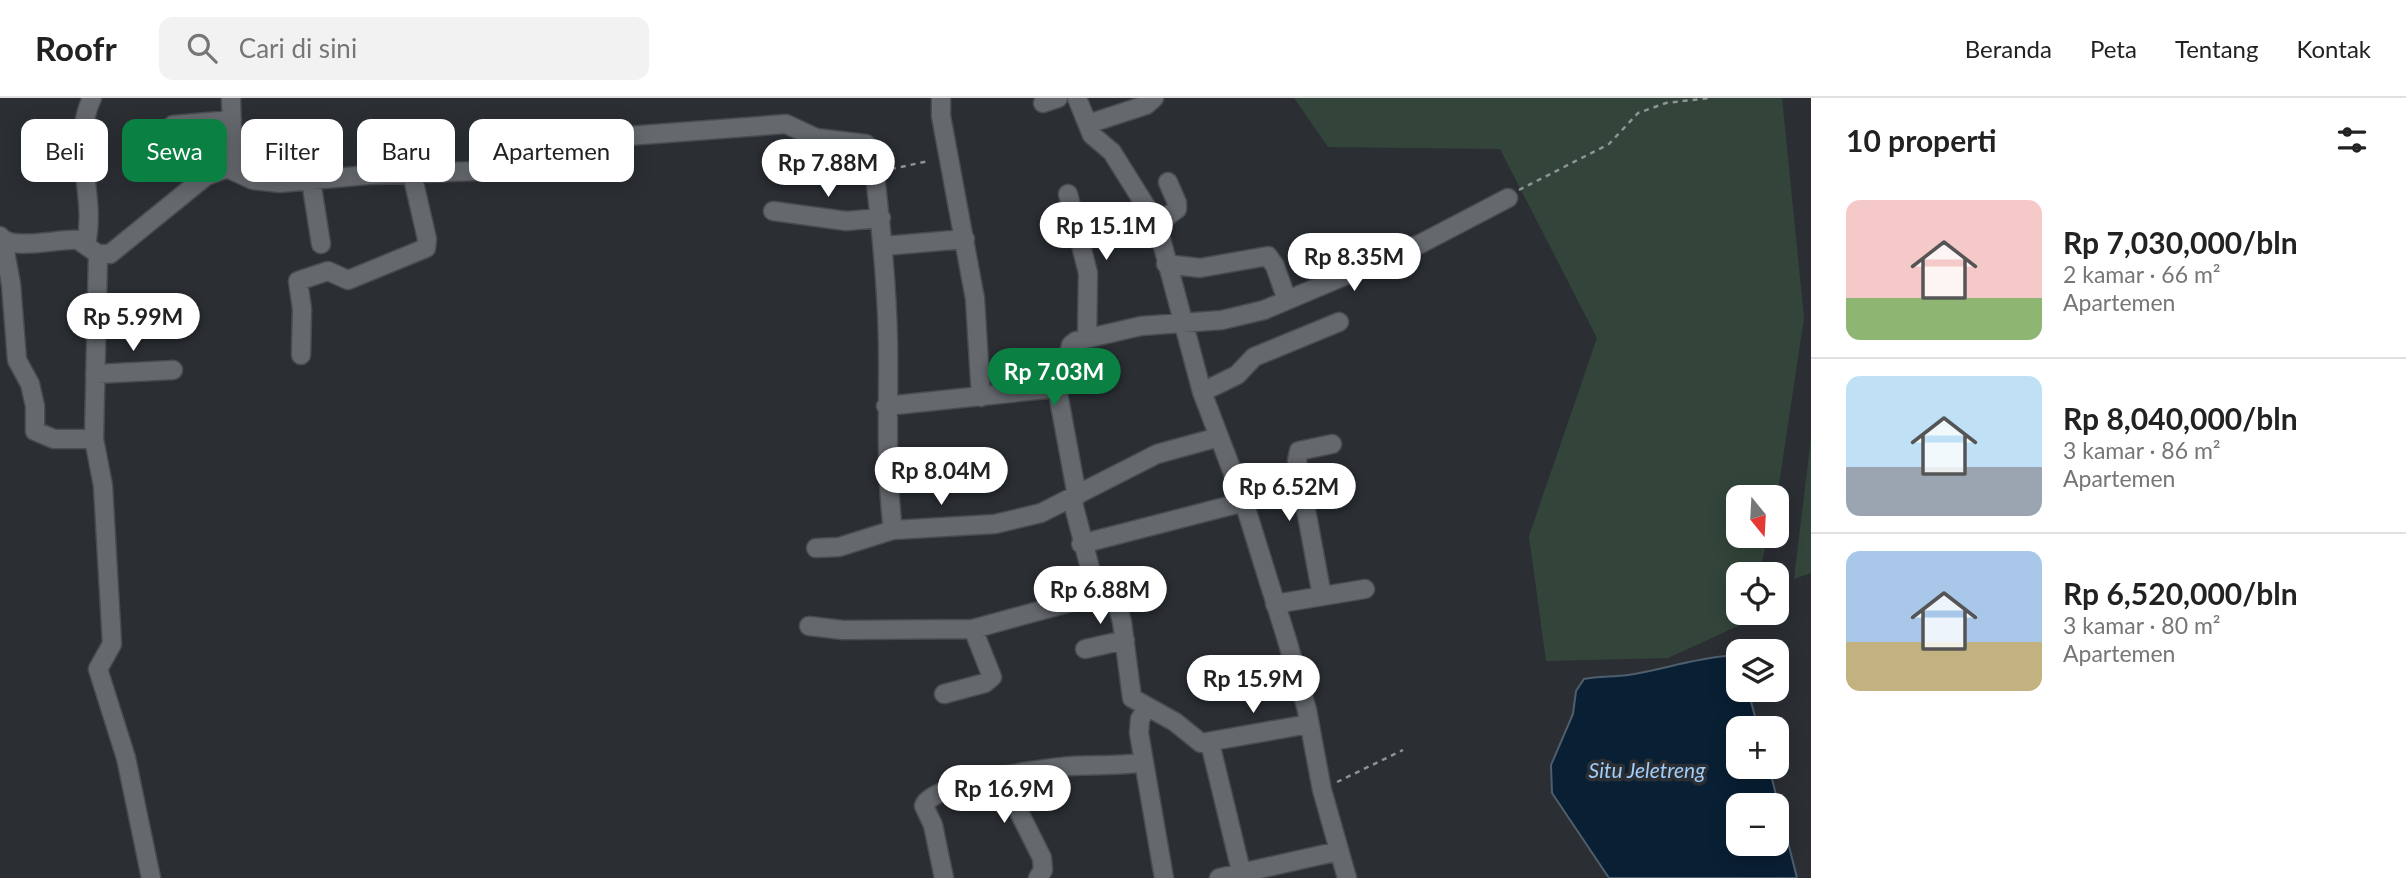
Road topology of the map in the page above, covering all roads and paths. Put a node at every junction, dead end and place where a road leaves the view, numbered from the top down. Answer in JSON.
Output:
{"nodes":[{"id":1,"x":92,"y":98,"type":"edge"},
{"id":2,"x":231,"y":98,"type":"edge"},
{"id":3,"x":941,"y":98,"type":"edge"},
{"id":4,"x":1077,"y":98,"type":"edge"},
{"id":5,"x":1154,"y":98,"type":"edge"},
{"id":6,"x":1710,"y":98,"type":"edge"},
{"id":7,"x":227,"y":120,"type":"edge"},
{"id":8,"x":232,"y":120,"type":"junction"},
{"id":9,"x":1088,"y":124,"type":"junction"},
{"id":10,"x":929,"y":161,"type":"dead end"},
{"id":11,"x":233,"y":169,"type":"junction"},
{"id":12,"x":455,"y":172,"type":"edge"},
{"id":13,"x":874,"y":172,"type":"junction"},
{"id":14,"x":241,"y":174,"type":"edge"},
{"id":15,"x":312,"y":182,"type":"edge"},
{"id":16,"x":414,"y":182,"type":"edge"},
{"id":17,"x":1168,"y":182,"type":"dead end"},
{"id":18,"x":1068,"y":194,"type":"dead end"},
{"id":19,"x":1508,"y":198,"type":"joint"},
{"id":20,"x":773,"y":211,"type":"dead end"},
{"id":21,"x":881,"y":218,"type":"junction"},
{"id":22,"x":1157,"y":224,"type":"junction"},
{"id":23,"x":1,"y":239,"type":"edge"},
{"id":24,"x":965,"y":239,"type":"junction"},
{"id":25,"x":321,"y":244,"type":"dead end"},
{"id":26,"x":884,"y":246,"type":"junction"},
{"id":27,"x":92,"y":249,"type":"junction"},
{"id":28,"x":1166,"y":264,"type":"junction"},
{"id":29,"x":1287,"y":300,"type":"junction"},
{"id":30,"x":1183,"y":321,"type":"junction"},
{"id":31,"x":1339,"y":323,"type":"dead end"},
{"id":32,"x":1087,"y":338,"type":"junction"},
{"id":33,"x":301,"y":355,"type":"dead end"},
{"id":34,"x":173,"y":370,"type":"dead end"},
{"id":35,"x":95,"y":374,"type":"junction"},
{"id":36,"x":1057,"y":388,"type":"junction"},
{"id":37,"x":1202,"y":391,"type":"junction"},
{"id":38,"x":981,"y":397,"type":"junction"},
{"id":39,"x":886,"y":406,"type":"junction"},
{"id":40,"x":1219,"y":437,"type":"junction"},
{"id":41,"x":94,"y":439,"type":"junction"},
{"id":42,"x":1332,"y":444,"type":"dead end"},
{"id":43,"x":1074,"y":498,"type":"junction"},
{"id":44,"x":1244,"y":502,"type":"junction"},
{"id":45,"x":893,"y":530,"type":"junction"},
{"id":46,"x":1081,"y":544,"type":"junction"},
{"id":47,"x":816,"y":548,"type":"dead end"},
{"id":48,"x":1365,"y":589,"type":"dead end"},
{"id":49,"x":1097,"y":595,"type":"junction"},
{"id":50,"x":1322,"y":596,"type":"junction"},
{"id":51,"x":1275,"y":604,"type":"junction"},
{"id":52,"x":809,"y":626,"type":"dead end"},
{"id":53,"x":973,"y":629,"type":"junction"},
{"id":54,"x":1125,"y":640,"type":"junction"},
{"id":55,"x":1085,"y":649,"type":"dead end"},
{"id":56,"x":944,"y":694,"type":"dead end"},
{"id":57,"x":1147,"y":708,"type":"junction"},
{"id":58,"x":1309,"y":724,"type":"junction"},
{"id":59,"x":1210,"y":743,"type":"junction"},
{"id":60,"x":1404,"y":750,"type":"dead end"},
{"id":61,"x":1144,"y":762,"type":"junction"},
{"id":62,"x":1007,"y":776,"type":"junction"},
{"id":63,"x":1322,"y":790,"type":"junction"},
{"id":64,"x":1339,"y":851,"type":"junction"},
{"id":65,"x":1249,"y":873,"type":"edge"},
{"id":66,"x":151,"y":878,"type":"edge"},
{"id":67,"x":944,"y":878,"type":"edge"},
{"id":68,"x":1038,"y":878,"type":"edge"},
{"id":69,"x":1164,"y":878,"type":"edge"},
{"id":70,"x":1219,"y":878,"type":"edge"},
{"id":71,"x":1347,"y":878,"type":"edge"}],
"edges":[{"from":1,"to":27,"type":"street"},
{"from":2,"to":8,"type":"street"},
{"from":3,"to":24,"type":"street"},
{"from":4,"to":9,"type":"street"},
{"from":5,"to":9,"type":"street"},
{"from":6,"to":19,"type":"path"},
{"from":7,"to":8,"type":"street"},
{"from":8,"to":11,"type":"street"},
{"from":9,"to":22,"type":"street"},
{"from":10,"to":13,"type":"path"},
{"from":11,"to":14,"type":"street"},
{"from":11,"to":27,"type":"street"},
{"from":12,"to":13,"type":"street"},
{"from":13,"to":21,"type":"street"},
{"from":15,"to":25,"type":"street"},
{"from":16,"to":33,"type":"street"},
{"from":17,"to":22,"type":"street"},
{"from":18,"to":32,"type":"street"},
{"from":19,"to":29,"type":"street"},
{"from":20,"to":21,"type":"street"},
{"from":21,"to":26,"type":"street"},
{"from":22,"to":28,"type":"street"},
{"from":23,"to":27,"type":"street"},
{"from":23,"to":41,"type":"street"},
{"from":24,"to":26,"type":"street"},
{"from":24,"to":38,"type":"street"},
{"from":26,"to":39,"type":"street"},
{"from":27,"to":35,"type":"street"},
{"from":28,"to":29,"type":"street"},
{"from":28,"to":30,"type":"street"},
{"from":29,"to":30,"type":"street"},
{"from":30,"to":32,"type":"street"},
{"from":30,"to":37,"type":"street"},
{"from":31,"to":37,"type":"street"},
{"from":32,"to":36,"type":"street"},
{"from":34,"to":35,"type":"street"},
{"from":35,"to":41,"type":"street"},
{"from":36,"to":38,"type":"street"},
{"from":36,"to":43,"type":"street"},
{"from":37,"to":40,"type":"street"},
{"from":38,"to":39,"type":"street"},
{"from":39,"to":45,"type":"street"},
{"from":40,"to":43,"type":"street"},
{"from":40,"to":44,"type":"street"},
{"from":41,"to":66,"type":"street"},
{"from":42,"to":50,"type":"street"},
{"from":43,"to":45,"type":"street"},
{"from":43,"to":46,"type":"street"},
{"from":44,"to":46,"type":"street"},
{"from":44,"to":51,"type":"street"},
{"from":45,"to":47,"type":"street"},
{"from":46,"to":49,"type":"street"},
{"from":48,"to":50,"type":"street"},
{"from":49,"to":53,"type":"street"},
{"from":49,"to":54,"type":"street"},
{"from":50,"to":51,"type":"street"},
{"from":51,"to":58,"type":"street"},
{"from":52,"to":53,"type":"street"},
{"from":53,"to":56,"type":"street"},
{"from":54,"to":55,"type":"street"},
{"from":54,"to":57,"type":"street"},
{"from":57,"to":59,"type":"street"},
{"from":57,"to":61,"type":"street"},
{"from":58,"to":59,"type":"street"},
{"from":58,"to":63,"type":"street"},
{"from":59,"to":65,"type":"street"},
{"from":60,"to":63,"type":"path"},
{"from":61,"to":62,"type":"street"},
{"from":61,"to":69,"type":"street"},
{"from":62,"to":67,"type":"street"},
{"from":62,"to":68,"type":"street"},
{"from":63,"to":64,"type":"street"},
{"from":64,"to":65,"type":"street"},
{"from":64,"to":71,"type":"street"},
{"from":65,"to":70,"type":"street"}]}
